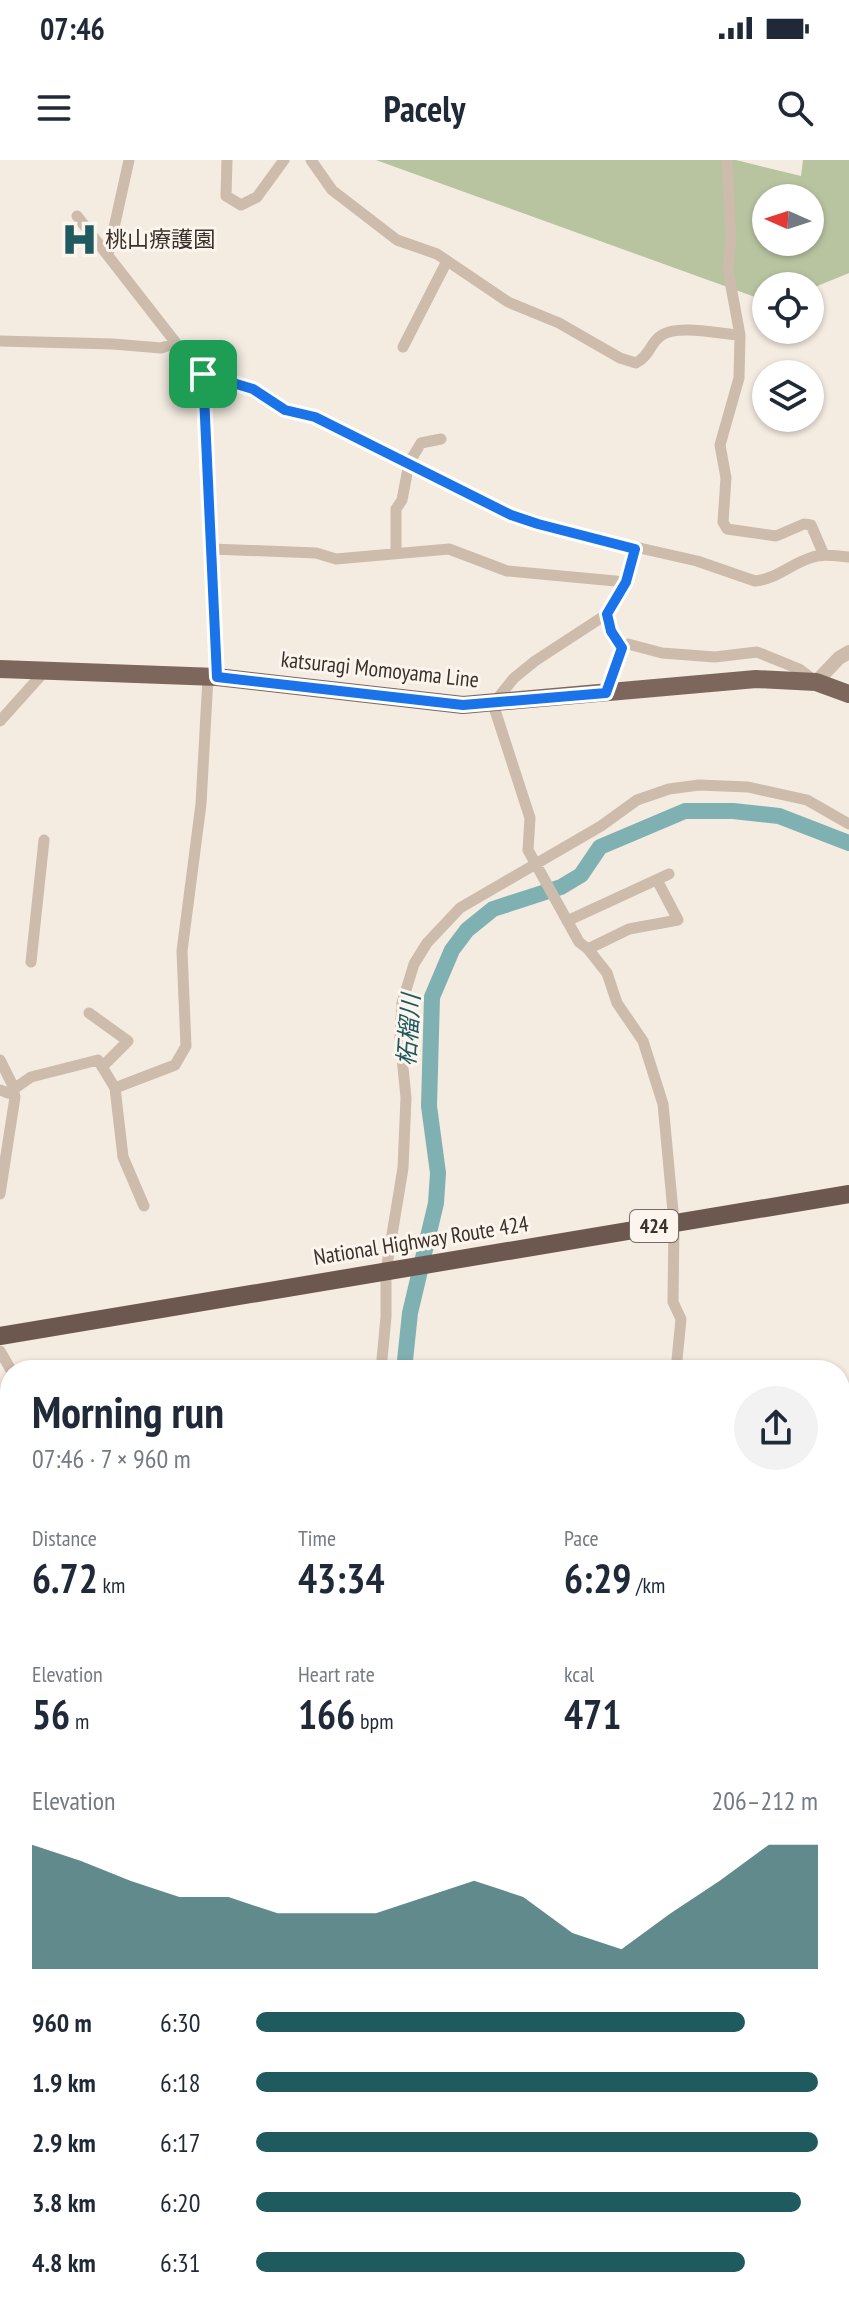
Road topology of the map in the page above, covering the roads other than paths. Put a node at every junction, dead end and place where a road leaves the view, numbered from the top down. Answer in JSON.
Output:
{"nodes":[{"id":1,"x":129,"y":160,"type":"edge"},
{"id":2,"x":227,"y":160,"type":"edge"},
{"id":3,"x":284,"y":160,"type":"edge"},
{"id":4,"x":311,"y":160,"type":"edge"},
{"id":5,"x":727,"y":160,"type":"edge"},
{"id":6,"x":77,"y":216,"type":"dead end"},
{"id":7,"x":108,"y":255,"type":"junction"},
{"id":8,"x":447,"y":261,"type":"junction"},
{"id":9,"x":740,"y":335,"type":"junction"},
{"id":10,"x":0,"y":341,"type":"edge"},
{"id":11,"x":176,"y":343,"type":"junction"},
{"id":12,"x":403,"y":347,"type":"dead end"},
{"id":13,"x":203,"y":374,"type":"junction"},
{"id":14,"x":441,"y":439,"type":"dead end"},
{"id":15,"x":409,"y":463,"type":"junction"},
{"id":16,"x":212,"y":549,"type":"junction"},
{"id":17,"x":635,"y":549,"type":"junction"},
{"id":18,"x":396,"y":553,"type":"junction"},
{"id":19,"x":824,"y":555,"type":"junction"},
{"id":20,"x":849,"y":557,"type":"edge"},
{"id":21,"x":626,"y":582,"type":"junction"},
{"id":22,"x":607,"y":614,"type":"junction"},
{"id":23,"x":622,"y":648,"type":"junction"},
{"id":24,"x":849,"y":652,"type":"edge"},
{"id":25,"x":0,"y":669,"type":"edge"},
{"id":26,"x":44,"y":672,"type":"junction"},
{"id":27,"x":213,"y":677,"type":"junction"},
{"id":28,"x":816,"y":682,"type":"junction"},
{"id":29,"x":606,"y":693,"type":"junction"},
{"id":30,"x":849,"y":694,"type":"edge"},
{"id":31,"x":493,"y":704,"type":"junction"},
{"id":32,"x":0,"y":721,"type":"edge"},
{"id":33,"x":849,"y":824,"type":"edge"},
{"id":34,"x":44,"y":840,"type":"dead end"},
{"id":35,"x":534,"y":863,"type":"junction"},
{"id":36,"x":669,"y":874,"type":"dead end"},
{"id":37,"x":657,"y":880,"type":"junction"},
{"id":38,"x":566,"y":920,"type":"junction"},
{"id":39,"x":588,"y":949,"type":"junction"},
{"id":40,"x":31,"y":962,"type":"dead end"},
{"id":41,"x":89,"y":1013,"type":"dead end"},
{"id":42,"x":0,"y":1060,"type":"edge"},
{"id":43,"x":102,"y":1067,"type":"junction"},
{"id":44,"x":115,"y":1088,"type":"junction"},
{"id":45,"x":0,"y":1090,"type":"edge"},
{"id":46,"x":13,"y":1090,"type":"junction"},
{"id":47,"x":5,"y":1136,"type":"edge"},
{"id":48,"x":0,"y":1194,"type":"edge"},
{"id":49,"x":849,"y":1194,"type":"edge"},
{"id":50,"x":144,"y":1206,"type":"dead end"},
{"id":51,"x":674,"y":1222,"type":"junction"},
{"id":52,"x":388,"y":1271,"type":"junction"},
{"id":53,"x":0,"y":1336,"type":"edge"},
{"id":54,"x":382,"y":1360,"type":"edge"},
{"id":55,"x":677,"y":1360,"type":"edge"}],
"edges":[{"from":1,"to":7,"type":"street"},
{"from":2,"to":3,"type":"street"},
{"from":4,"to":8,"type":"street"},
{"from":5,"to":9,"type":"street"},
{"from":6,"to":7,"type":"street"},
{"from":7,"to":11,"type":"street"},
{"from":8,"to":9,"type":"street"},
{"from":8,"to":12,"type":"street"},
{"from":9,"to":19,"type":"street"},
{"from":10,"to":11,"type":"street"},
{"from":11,"to":13,"type":"street"},
{"from":13,"to":15,"type":"street"},
{"from":13,"to":16,"type":"street"},
{"from":14,"to":15,"type":"street"},
{"from":15,"to":17,"type":"street"},
{"from":15,"to":18,"type":"street"},
{"from":16,"to":18,"type":"street"},
{"from":16,"to":27,"type":"street"},
{"from":17,"to":19,"type":"street"},
{"from":17,"to":21,"type":"street"},
{"from":18,"to":21,"type":"street"},
{"from":19,"to":20,"type":"street"},
{"from":21,"to":22,"type":"street"},
{"from":22,"to":23,"type":"street"},
{"from":22,"to":31,"type":"street"},
{"from":23,"to":28,"type":"street"},
{"from":23,"to":29,"type":"street"},
{"from":24,"to":28,"type":"street"},
{"from":25,"to":26,"type":"main road","name":"katsuragi Momoyama Line"},
{"from":26,"to":27,"type":"main road","name":"katsuragi Momoyama Line"},
{"from":26,"to":32,"type":"street"},
{"from":27,"to":31,"type":"main road","name":"katsuragi Momoyama Line"},
{"from":27,"to":44,"type":"street"},
{"from":28,"to":29,"type":"main road","name":"katsuragi Momoyama Line"},
{"from":28,"to":30,"type":"main road","name":"katsuragi Momoyama Line"},
{"from":29,"to":31,"type":"main road","name":"katsuragi Momoyama Line"},
{"from":31,"to":35,"type":"street"},
{"from":33,"to":35,"type":"street"},
{"from":34,"to":40,"type":"street"},
{"from":35,"to":38,"type":"street"},
{"from":35,"to":52,"type":"street"},
{"from":36,"to":37,"type":"street"},
{"from":37,"to":38,"type":"street"},
{"from":37,"to":39,"type":"street"},
{"from":38,"to":39,"type":"street"},
{"from":39,"to":51,"type":"street"},
{"from":41,"to":43,"type":"street"},
{"from":42,"to":46,"type":"street"},
{"from":43,"to":44,"type":"street"},
{"from":43,"to":46,"type":"street"},
{"from":44,"to":50,"type":"street"},
{"from":45,"to":46,"type":"street"},
{"from":46,"to":47,"type":"street"},
{"from":47,"to":48,"type":"street"},
{"from":49,"to":51,"type":"highway","name":"National Highway Route 424","number":"424"},
{"from":51,"to":52,"type":"highway","name":"National Highway Route 424","number":"424"},
{"from":51,"to":55,"type":"street"},
{"from":52,"to":53,"type":"highway","name":"National Highway Route 424","number":"424"},
{"from":52,"to":54,"type":"street"}]}
